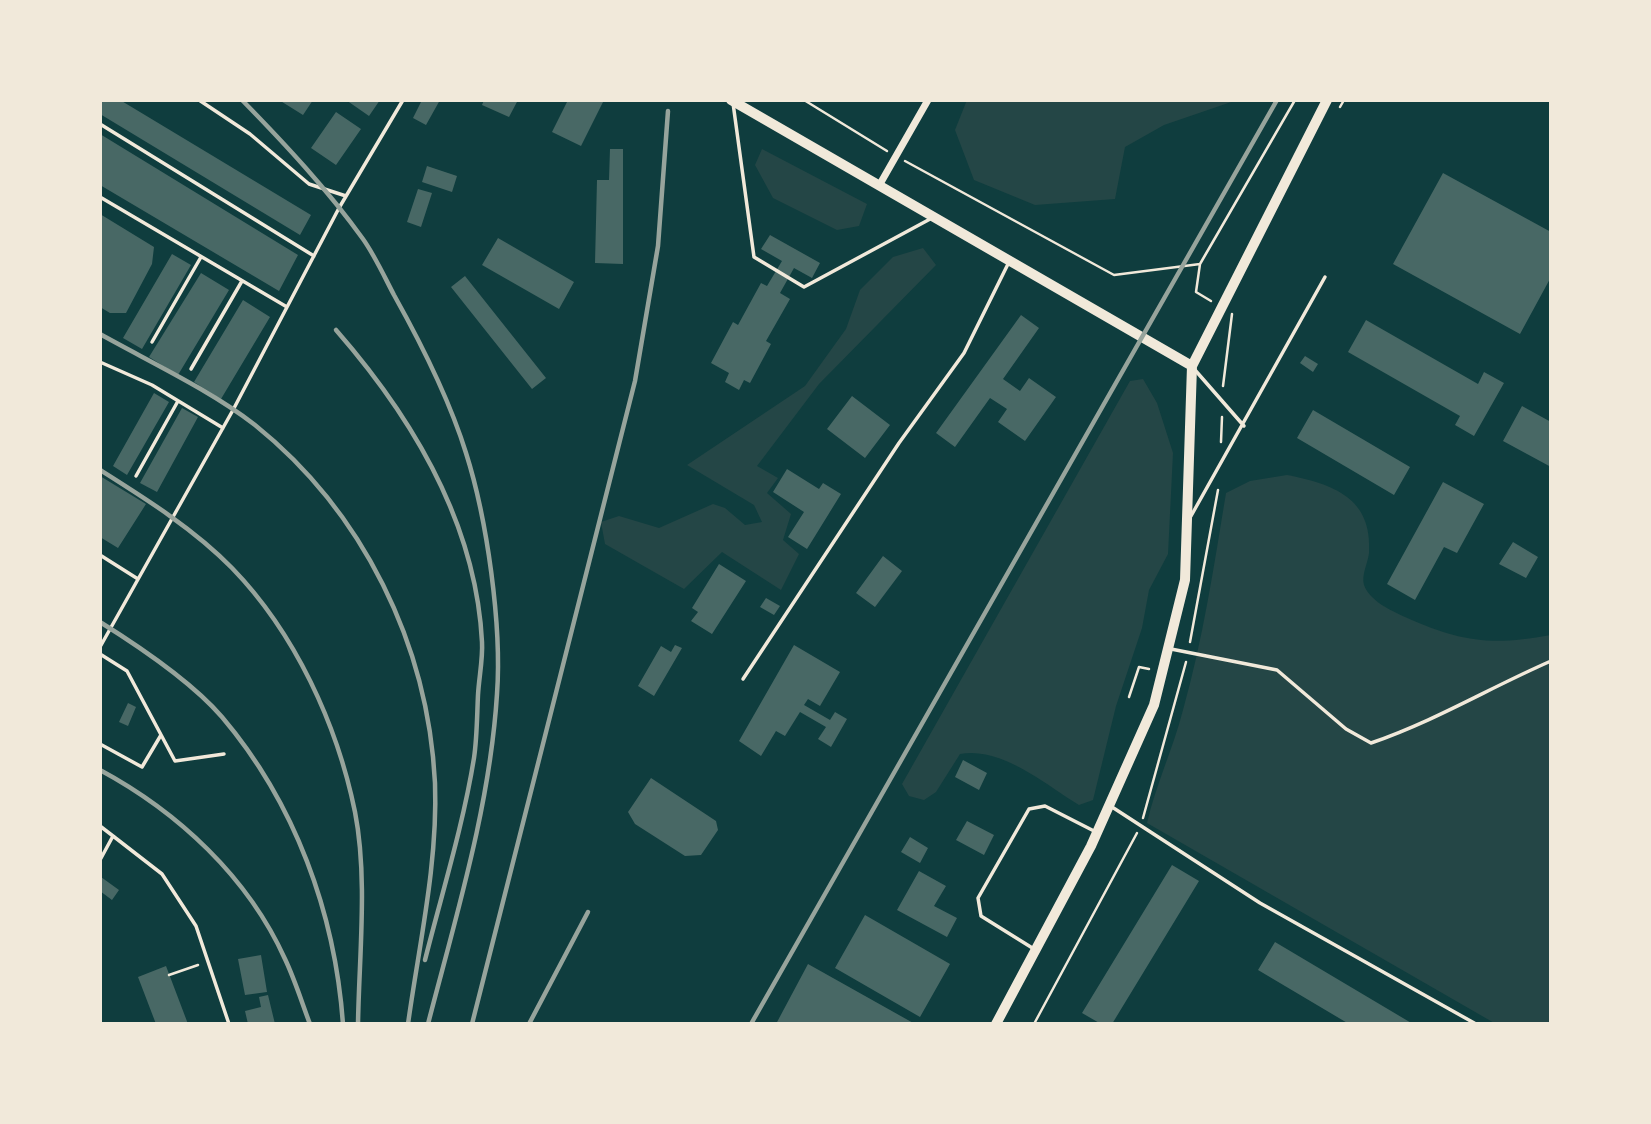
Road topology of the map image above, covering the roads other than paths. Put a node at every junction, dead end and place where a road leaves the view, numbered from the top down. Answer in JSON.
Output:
{"nodes":[{"id":1,"x":199,"y":100,"type":"edge"},
{"id":2,"x":403,"y":100,"type":"edge"},
{"id":3,"x":732,"y":100,"type":"edge"},
{"id":4,"x":928,"y":100,"type":"edge"},
{"id":5,"x":1327,"y":100,"type":"edge"},
{"id":6,"x":100,"y":124,"type":"edge"},
{"id":7,"x":880,"y":184,"type":"junction"},
{"id":8,"x":346,"y":196,"type":"junction"},
{"id":9,"x":100,"y":197,"type":"edge"},
{"id":10,"x":935,"y":216,"type":"junction"},
{"id":11,"x":314,"y":256,"type":"junction"},
{"id":12,"x":201,"y":257,"type":"junction"},
{"id":13,"x":1011,"y":259,"type":"junction"},
{"id":14,"x":1325,"y":277,"type":"dead end"},
{"id":15,"x":242,"y":281,"type":"junction"},
{"id":16,"x":287,"y":307,"type":"junction"},
{"id":17,"x":152,"y":342,"type":"dead end"},
{"id":18,"x":100,"y":362,"type":"edge"},
{"id":19,"x":1192,"y":366,"type":"junction"},
{"id":20,"x":191,"y":369,"type":"dead end"},
{"id":21,"x":178,"y":401,"type":"junction"},
{"id":22,"x":1244,"y":426,"type":"junction"},
{"id":23,"x":223,"y":428,"type":"junction"},
{"id":24,"x":136,"y":476,"type":"dead end"},
{"id":25,"x":1189,"y":520,"type":"junction"},
{"id":26,"x":100,"y":555,"type":"edge"},
{"id":27,"x":138,"y":579,"type":"junction"},
{"id":28,"x":100,"y":648,"type":"edge"},
{"id":29,"x":1168,"y":649,"type":"junction"},
{"id":30,"x":100,"y":654,"type":"edge"},
{"id":31,"x":1551,"y":661,"type":"edge"},
{"id":32,"x":743,"y":679,"type":"dead end"},
{"id":33,"x":161,"y":735,"type":"junction"},
{"id":34,"x":100,"y":744,"type":"edge"},
{"id":35,"x":224,"y":754,"type":"dead end"},
{"id":36,"x":1110,"y":806,"type":"junction"},
{"id":37,"x":100,"y":826,"type":"edge"},
{"id":38,"x":1097,"y":832,"type":"junction"},
{"id":39,"x":113,"y":836,"type":"junction"},
{"id":40,"x":100,"y":860,"type":"edge"},
{"id":41,"x":1035,"y":951,"type":"junction"},
{"id":42,"x":229,"y":1024,"type":"edge"},
{"id":43,"x":996,"y":1024,"type":"edge"},
{"id":44,"x":1476,"y":1024,"type":"edge"}],
"edges":[{"from":1,"to":8,"type":"lane"},
{"from":2,"to":8,"type":"lane"},
{"from":3,"to":7,"type":"main road"},
{"from":3,"to":10,"type":"lane"},
{"from":4,"to":7,"type":"street"},
{"from":5,"to":19,"type":"main road"},
{"from":6,"to":11,"type":"lane"},
{"from":7,"to":10,"type":"main road"},
{"from":8,"to":11,"type":"lane"},
{"from":9,"to":12,"type":"lane"},
{"from":10,"to":13,"type":"main road"},
{"from":11,"to":16,"type":"lane"},
{"from":12,"to":15,"type":"lane"},
{"from":12,"to":17,"type":"lane"},
{"from":13,"to":19,"type":"main road"},
{"from":13,"to":32,"type":"lane"},
{"from":14,"to":22,"type":"lane"},
{"from":15,"to":16,"type":"lane"},
{"from":15,"to":20,"type":"lane"},
{"from":16,"to":23,"type":"lane"},
{"from":18,"to":21,"type":"lane"},
{"from":19,"to":22,"type":"lane"},
{"from":19,"to":25,"type":"main road"},
{"from":21,"to":23,"type":"lane"},
{"from":21,"to":24,"type":"lane"},
{"from":22,"to":25,"type":"lane"},
{"from":23,"to":27,"type":"lane"},
{"from":25,"to":29,"type":"main road"},
{"from":26,"to":27,"type":"lane"},
{"from":27,"to":28,"type":"lane"},
{"from":29,"to":31,"type":"lane"},
{"from":29,"to":36,"type":"main road"},
{"from":30,"to":33,"type":"lane"},
{"from":33,"to":34,"type":"lane"},
{"from":33,"to":35,"type":"lane"},
{"from":36,"to":38,"type":"main road"},
{"from":36,"to":44,"type":"lane"},
{"from":37,"to":39,"type":"lane"},
{"from":38,"to":41,"type":"main road"},
{"from":38,"to":41,"type":"lane"},
{"from":39,"to":40,"type":"lane"},
{"from":39,"to":42,"type":"lane"},
{"from":41,"to":43,"type":"main road"}]}
